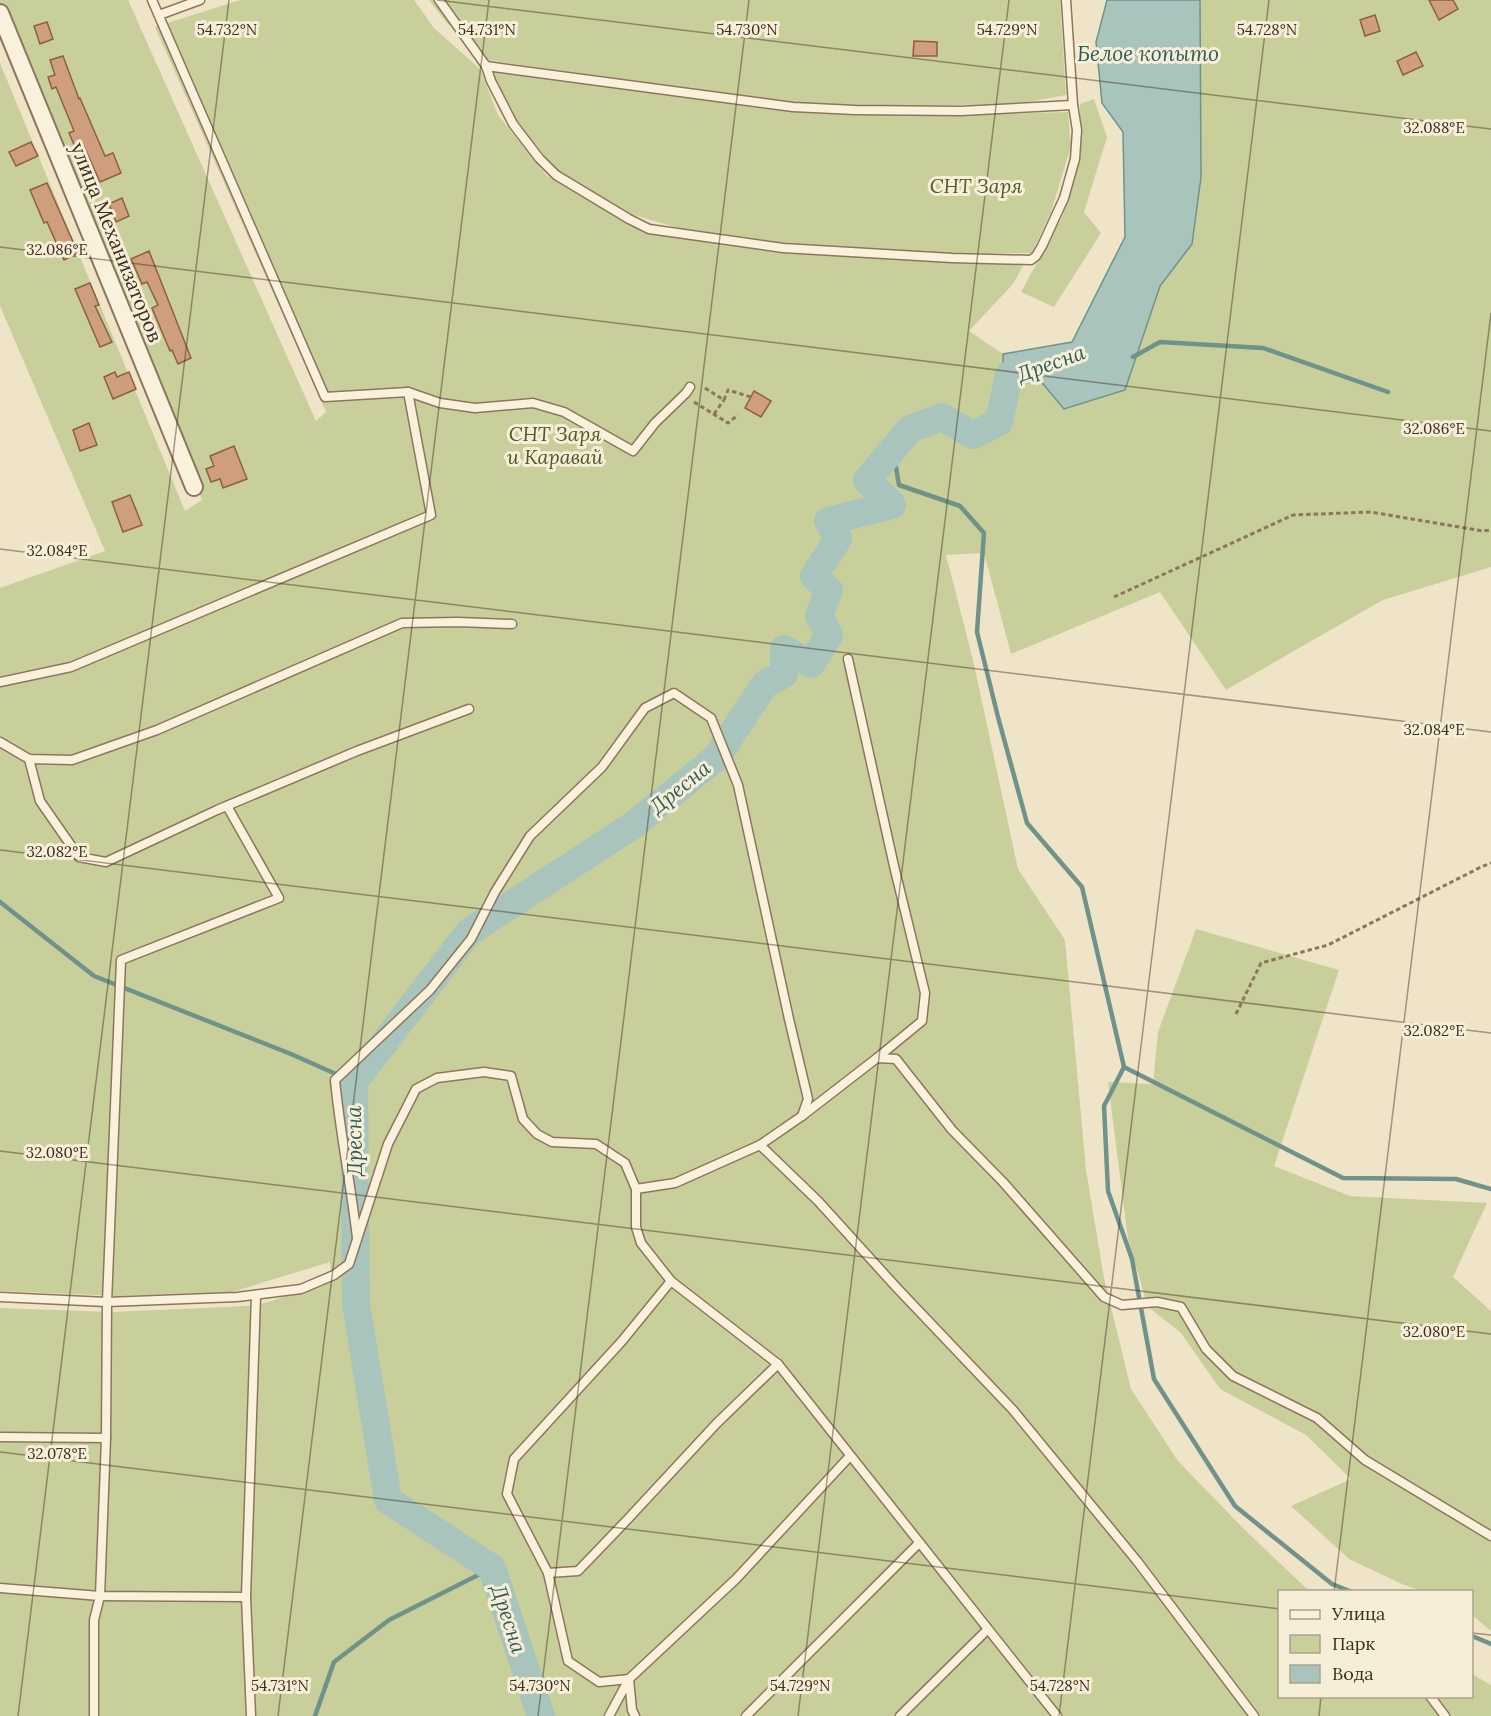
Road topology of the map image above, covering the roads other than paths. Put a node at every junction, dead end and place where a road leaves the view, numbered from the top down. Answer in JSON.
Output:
{"nodes":[{"id":1,"x":152,"y":0,"type":"edge"},
{"id":2,"x":200,"y":0,"type":"edge"},
{"id":3,"x":439,"y":0,"type":"edge"},
{"id":4,"x":1066,"y":0,"type":"edge"},
{"id":5,"x":0,"y":13,"type":"edge"},
{"id":6,"x":159,"y":15,"type":"junction"},
{"id":7,"x":486,"y":66,"type":"junction"},
{"id":8,"x":1073,"y":105,"type":"junction"},
{"id":9,"x":690,"y":387,"type":"dead end"},
{"id":10,"x":408,"y":392,"type":"junction"},
{"id":11,"x":194,"y":487,"type":"dead end"},
{"id":12,"x":512,"y":624,"type":"dead end"},
{"id":13,"x":848,"y":659,"type":"dead end"},
{"id":14,"x":0,"y":682,"type":"edge"},
{"id":15,"x":469,"y":709,"type":"dead end"},
{"id":16,"x":0,"y":742,"type":"edge"},
{"id":17,"x":29,"y":759,"type":"junction"},
{"id":18,"x":227,"y":806,"type":"junction"},
{"id":19,"x":877,"y":1058,"type":"junction"},
{"id":20,"x":802,"y":1116,"type":"junction"},
{"id":21,"x":760,"y":1145,"type":"junction"},
{"id":22,"x":636,"y":1189,"type":"junction"},
{"id":23,"x":357,"y":1241,"type":"junction"},
{"id":24,"x":671,"y":1281,"type":"junction"},
{"id":25,"x":256,"y":1295,"type":"junction"},
{"id":26,"x":0,"y":1297,"type":"edge"},
{"id":27,"x":107,"y":1302,"type":"junction"},
{"id":28,"x":778,"y":1364,"type":"junction"},
{"id":29,"x":0,"y":1437,"type":"edge"},
{"id":30,"x":106,"y":1438,"type":"junction"},
{"id":31,"x":850,"y":1456,"type":"junction"},
{"id":32,"x":1491,"y":1536,"type":"edge"},
{"id":33,"x":918,"y":1543,"type":"junction"},
{"id":34,"x":548,"y":1573,"type":"junction"},
{"id":35,"x":0,"y":1588,"type":"edge"},
{"id":36,"x":100,"y":1596,"type":"junction"},
{"id":37,"x":246,"y":1598,"type":"junction"},
{"id":38,"x":987,"y":1630,"type":"junction"},
{"id":39,"x":629,"y":1679,"type":"junction"},
{"id":40,"x":1432,"y":1698,"type":"edge"},
{"id":41,"x":93,"y":1716,"type":"edge"},
{"id":42,"x":251,"y":1716,"type":"edge"},
{"id":43,"x":609,"y":1716,"type":"edge"},
{"id":44,"x":635,"y":1716,"type":"edge"},
{"id":45,"x":746,"y":1716,"type":"edge"},
{"id":46,"x":900,"y":1716,"type":"edge"},
{"id":47,"x":1056,"y":1716,"type":"edge"},
{"id":48,"x":1254,"y":1716,"type":"edge"},
{"id":49,"x":1445,"y":1716,"type":"edge"}],
"edges":[{"from":1,"to":6,"type":"lane"},
{"from":2,"to":6,"type":"lane"},
{"from":3,"to":7,"type":"lane"},
{"from":4,"to":8,"type":"lane"},
{"from":5,"to":11,"type":"street","name":"улица Механизаторов"},
{"from":6,"to":10,"type":"lane"},
{"from":7,"to":8,"type":"lane"},
{"from":7,"to":8,"type":"lane"},
{"from":9,"to":10,"type":"lane"},
{"from":10,"to":14,"type":"lane"},
{"from":12,"to":17,"type":"lane"},
{"from":13,"to":19,"type":"lane"},
{"from":15,"to":18,"type":"lane"},
{"from":16,"to":17,"type":"lane"},
{"from":17,"to":18,"type":"lane"},
{"from":18,"to":27,"type":"lane"},
{"from":19,"to":20,"type":"lane"},
{"from":19,"to":32,"type":"lane"},
{"from":20,"to":21,"type":"lane"},
{"from":20,"to":23,"type":"lane"},
{"from":21,"to":22,"type":"lane"},
{"from":21,"to":48,"type":"lane"},
{"from":22,"to":23,"type":"lane"},
{"from":22,"to":24,"type":"lane"},
{"from":23,"to":25,"type":"lane"},
{"from":24,"to":28,"type":"lane"},
{"from":24,"to":34,"type":"lane"},
{"from":25,"to":27,"type":"lane"},
{"from":25,"to":37,"type":"lane"},
{"from":26,"to":27,"type":"lane"},
{"from":27,"to":30,"type":"lane"},
{"from":28,"to":31,"type":"lane"},
{"from":28,"to":34,"type":"lane"},
{"from":29,"to":30,"type":"lane"},
{"from":30,"to":36,"type":"lane"},
{"from":31,"to":33,"type":"lane"},
{"from":31,"to":39,"type":"lane"},
{"from":33,"to":38,"type":"lane"},
{"from":33,"to":45,"type":"lane"},
{"from":34,"to":39,"type":"lane"},
{"from":35,"to":36,"type":"lane"},
{"from":36,"to":37,"type":"lane"},
{"from":36,"to":41,"type":"lane"},
{"from":37,"to":42,"type":"lane"},
{"from":38,"to":46,"type":"lane"},
{"from":38,"to":47,"type":"lane"},
{"from":39,"to":43,"type":"lane"},
{"from":39,"to":44,"type":"lane"},
{"from":40,"to":49,"type":"lane"}]}
